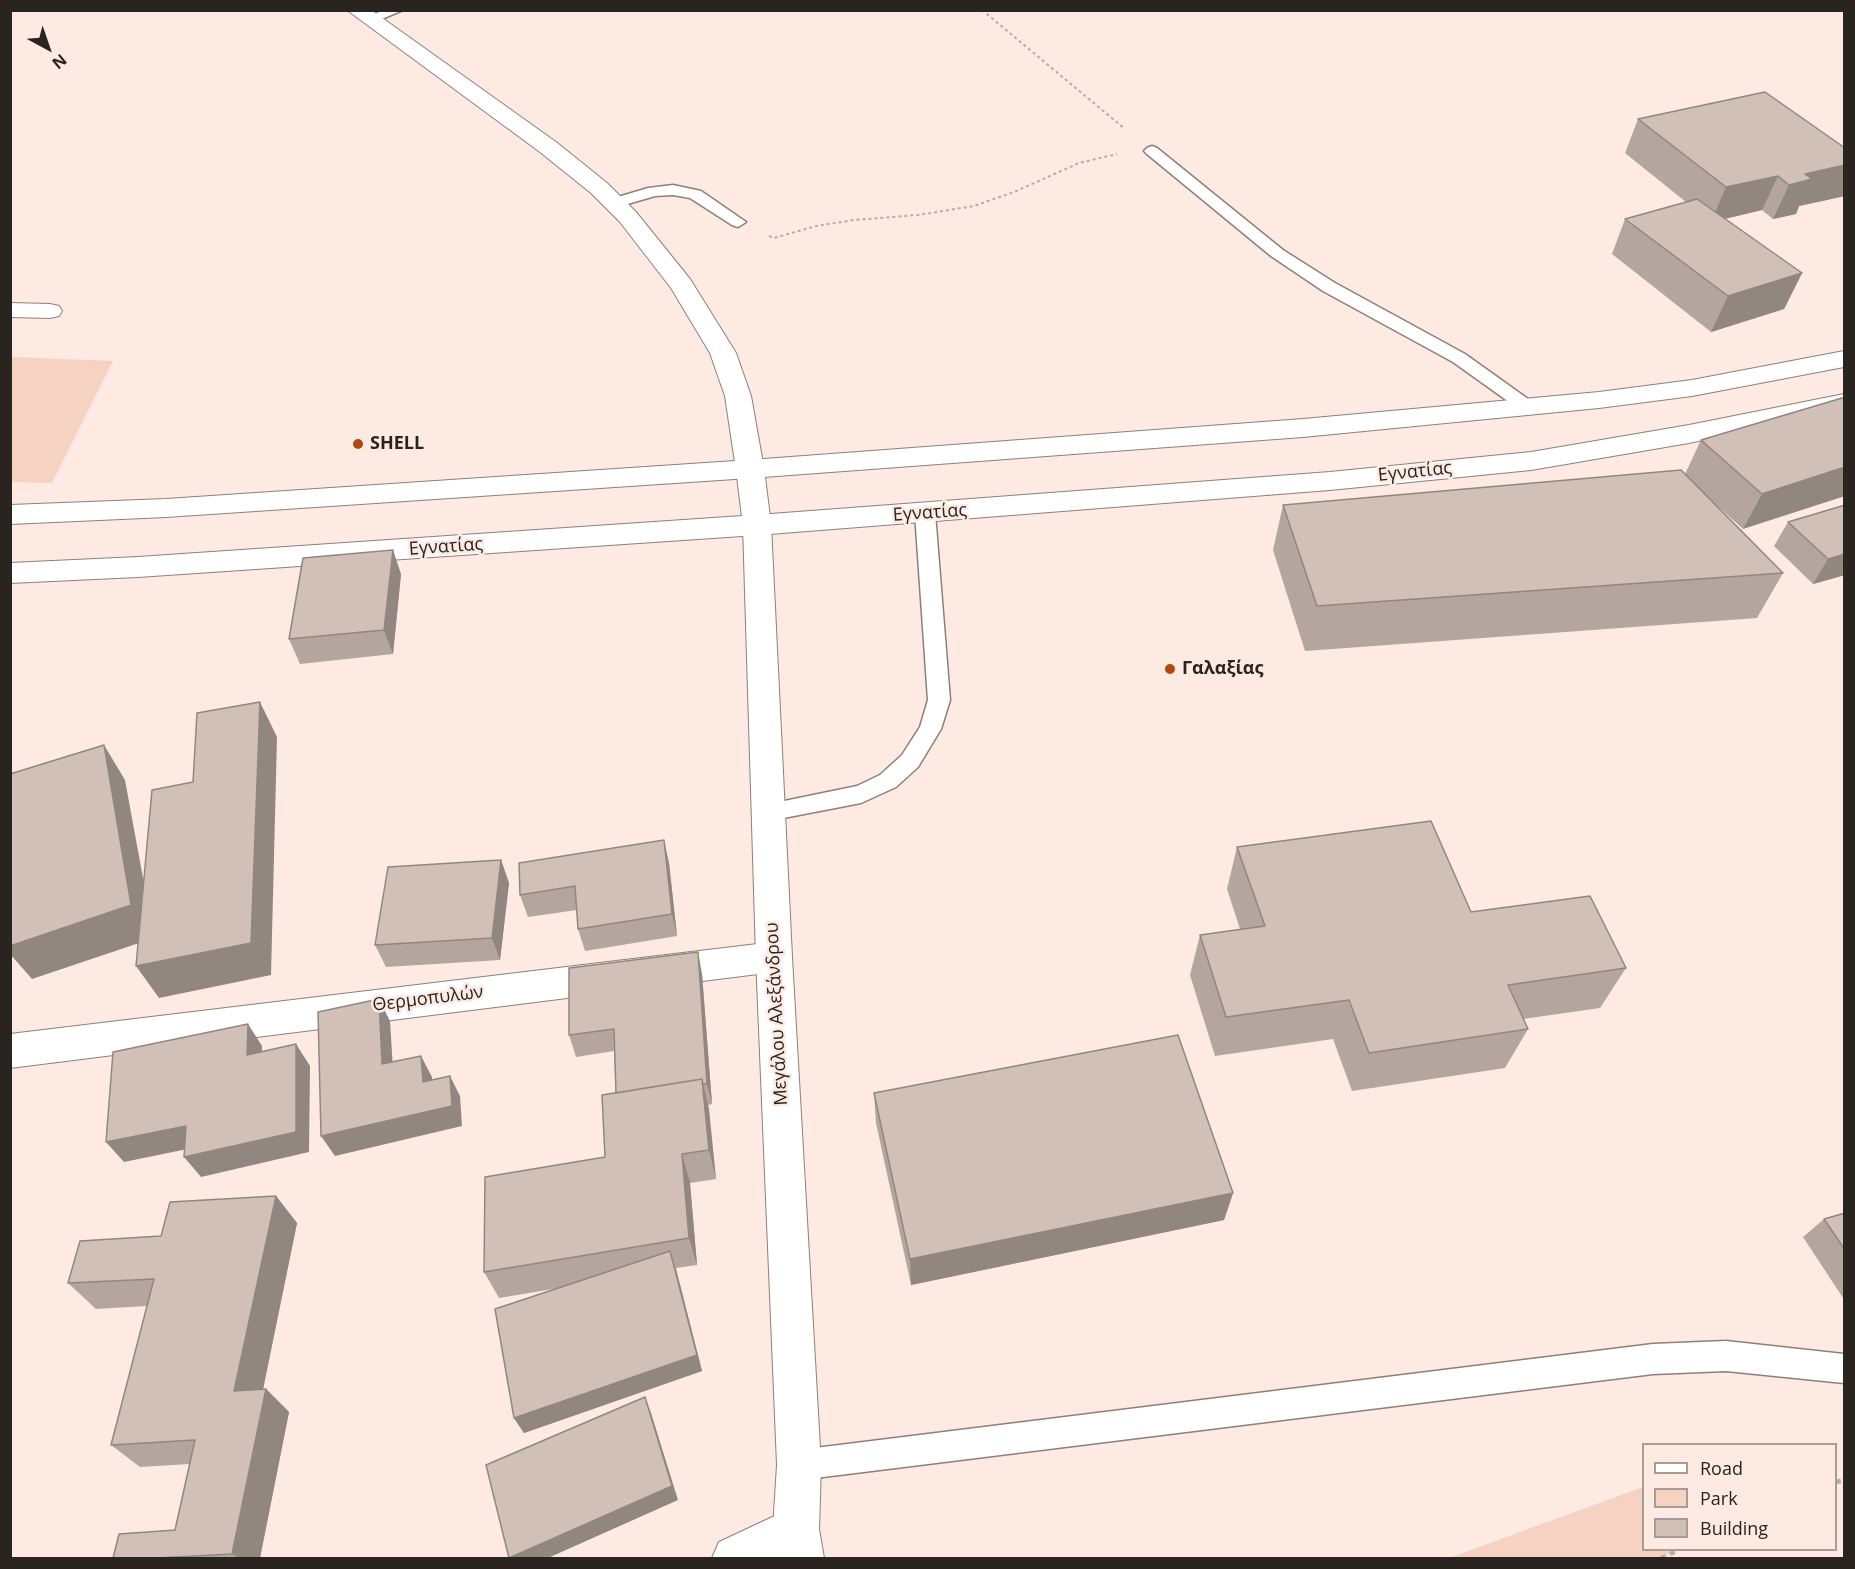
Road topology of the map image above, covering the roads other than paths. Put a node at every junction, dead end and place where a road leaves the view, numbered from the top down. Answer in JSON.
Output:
{"nodes":[{"id":1,"x":397,"y":10,"type":"edge"},
{"id":2,"x":364,"y":15,"type":"edge"},
{"id":3,"x":1152,"y":151,"type":"road end"},
{"id":4,"x":614,"y":203,"type":"junction"},
{"id":5,"x":738,"y":222,"type":"dead end"},
{"id":6,"x":10,"y":310,"type":"edge"},
{"id":7,"x":50,"y":311,"type":"dead end"},
{"id":8,"x":1845,"y":359,"type":"edge"},
{"id":9,"x":1529,"y":408,"type":"junction"},
{"id":10,"x":1838,"y":411,"type":"edge"},
{"id":11,"x":750,"y":469,"type":"junction"},
{"id":12,"x":926,"y":513,"type":"junction"},
{"id":13,"x":10,"y":515,"type":"edge"},
{"id":14,"x":757,"y":525,"type":"junction"},
{"id":15,"x":10,"y":573,"type":"edge"},
{"id":16,"x":768,"y":812,"type":"junction"},
{"id":17,"x":774,"y":957,"type":"junction"},
{"id":18,"x":10,"y":1051,"type":"edge"},
{"id":19,"x":1845,"y":1370,"type":"edge"},
{"id":20,"x":799,"y":1465,"type":"junction"},
{"id":21,"x":799,"y":1544,"type":"edge"},
{"id":22,"x":735,"y":1558,"type":"edge"}],
"edges":[{"from":1,"to":2,"type":"lane"},
{"from":2,"to":4,"type":"main road","name":"Μεγάλου Αλεξάνδρου"},
{"from":3,"to":9,"type":"lane"},
{"from":4,"to":5,"type":"lane"},
{"from":4,"to":11,"type":"main road","name":"Μεγάλου Αλεξάνδρου"},
{"from":6,"to":7,"type":"main road"},
{"from":8,"to":9,"type":"main road"},
{"from":9,"to":11,"type":"main road"},
{"from":10,"to":12,"type":"main road","name":"Εγνατίας"},
{"from":11,"to":13,"type":"main road"},
{"from":11,"to":14,"type":"main road","name":"Μεγάλου Αλεξάνδρου"},
{"from":12,"to":14,"type":"main road","name":"Εγνατίας"},
{"from":12,"to":16,"type":"lane"},
{"from":14,"to":15,"type":"main road","name":"Εγνατίας"},
{"from":14,"to":16,"type":"main road","name":"Μεγάλου Αλεξάνδρου"},
{"from":16,"to":17,"type":"main road","name":"Μεγάλου Αλεξάνδρου"},
{"from":17,"to":18,"type":"main road","name":"Θερμοπυλών"},
{"from":17,"to":20,"type":"main road","name":"Μεγάλου Αλεξάνδρου"},
{"from":19,"to":20,"type":"lane"},
{"from":20,"to":21,"type":"main road","name":"Μεγάλου Αλεξάνδρου"},
{"from":21,"to":22,"type":"main road"}]}
